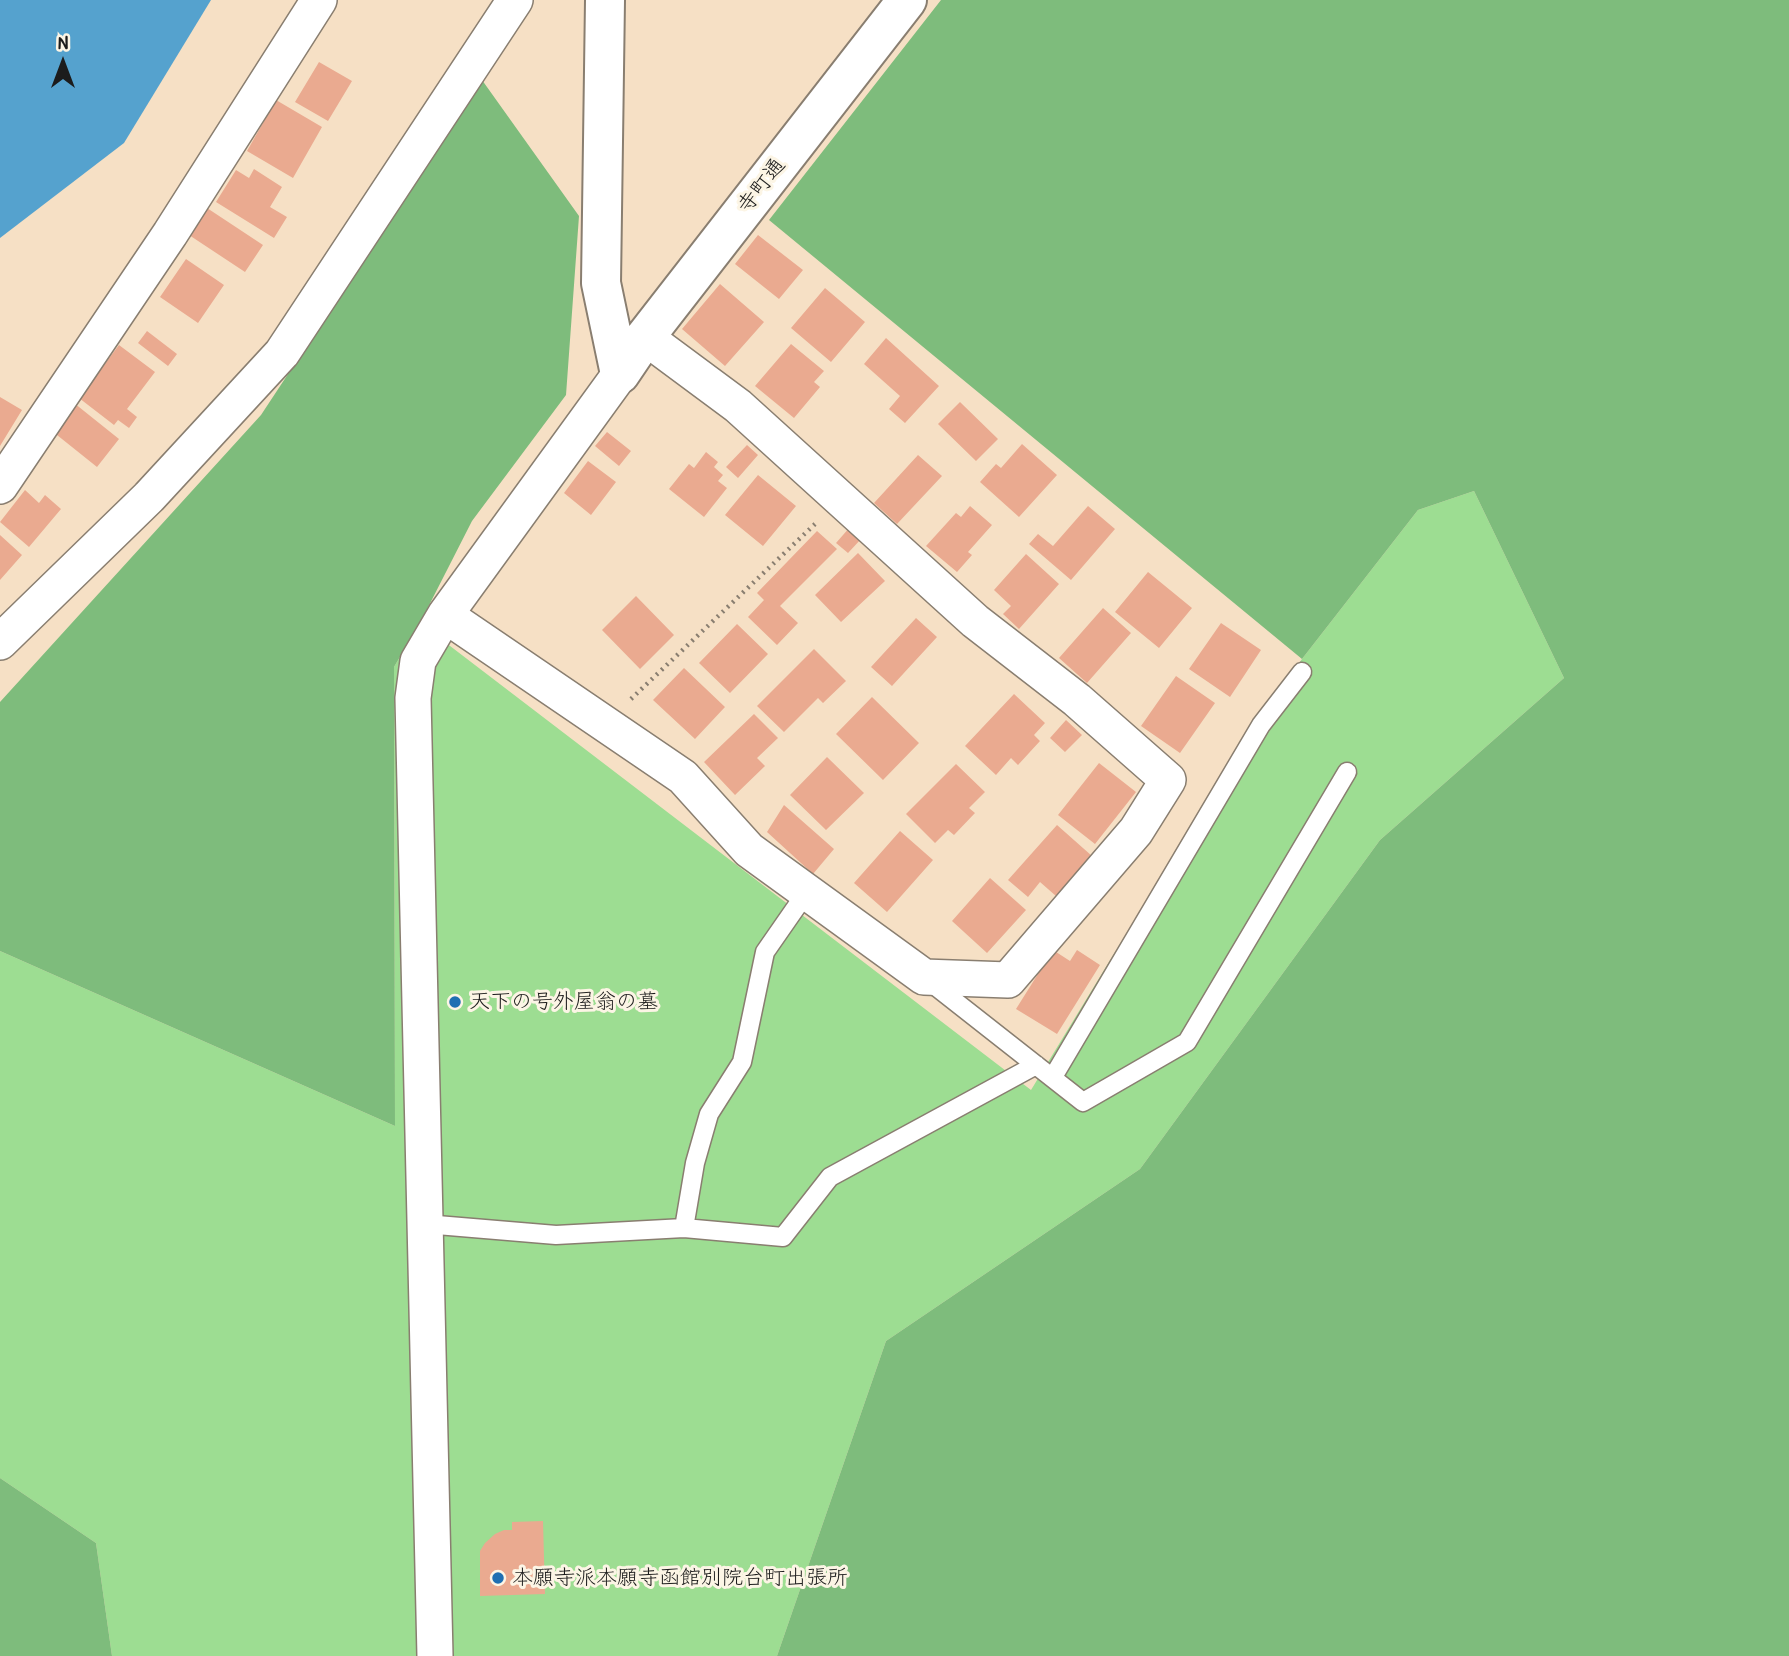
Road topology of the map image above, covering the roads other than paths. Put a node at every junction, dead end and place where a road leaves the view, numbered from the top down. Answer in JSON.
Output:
{"nodes":[{"id":1,"x":319,"y":0,"type":"edge"},
{"id":2,"x":515,"y":0,"type":"edge"},
{"id":3,"x":606,"y":0,"type":"edge"},
{"id":4,"x":907,"y":0,"type":"edge"},
{"id":5,"x":645,"y":337,"type":"junction"},
{"id":6,"x":620,"y":374,"type":"junction"},
{"id":7,"x":0,"y":486,"type":"edge"},
{"id":8,"x":445,"y":615,"type":"junction"},
{"id":9,"x":0,"y":642,"type":"edge"},
{"id":10,"x":1302,"y":671,"type":"dead end"},
{"id":11,"x":1347,"y":772,"type":"dead end"},
{"id":12,"x":806,"y":893,"type":"junction"},
{"id":13,"x":924,"y":976,"type":"junction"},
{"id":14,"x":1037,"y":1065,"type":"junction"},
{"id":15,"x":1053,"y":1077,"type":"junction"},
{"id":16,"x":425,"y":1224,"type":"junction"},
{"id":17,"x":684,"y":1228,"type":"junction"},
{"id":18,"x":435,"y":1656,"type":"edge"}],
"edges":[{"from":1,"to":7,"type":"street"},
{"from":2,"to":9,"type":"street"},
{"from":3,"to":6,"type":"street"},
{"from":4,"to":5,"type":"street","name":"寺町通"},
{"from":5,"to":6,"type":"street","name":"寺町通"},
{"from":5,"to":13,"type":"street"},
{"from":6,"to":8,"type":"street"},
{"from":8,"to":12,"type":"street"},
{"from":8,"to":16,"type":"street"},
{"from":10,"to":15,"type":"lane"},
{"from":11,"to":15,"type":"lane"},
{"from":12,"to":13,"type":"street"},
{"from":12,"to":17,"type":"lane"},
{"from":13,"to":14,"type":"lane"},
{"from":14,"to":15,"type":"lane"},
{"from":14,"to":17,"type":"lane"},
{"from":16,"to":17,"type":"lane"},
{"from":16,"to":18,"type":"street"}]}
